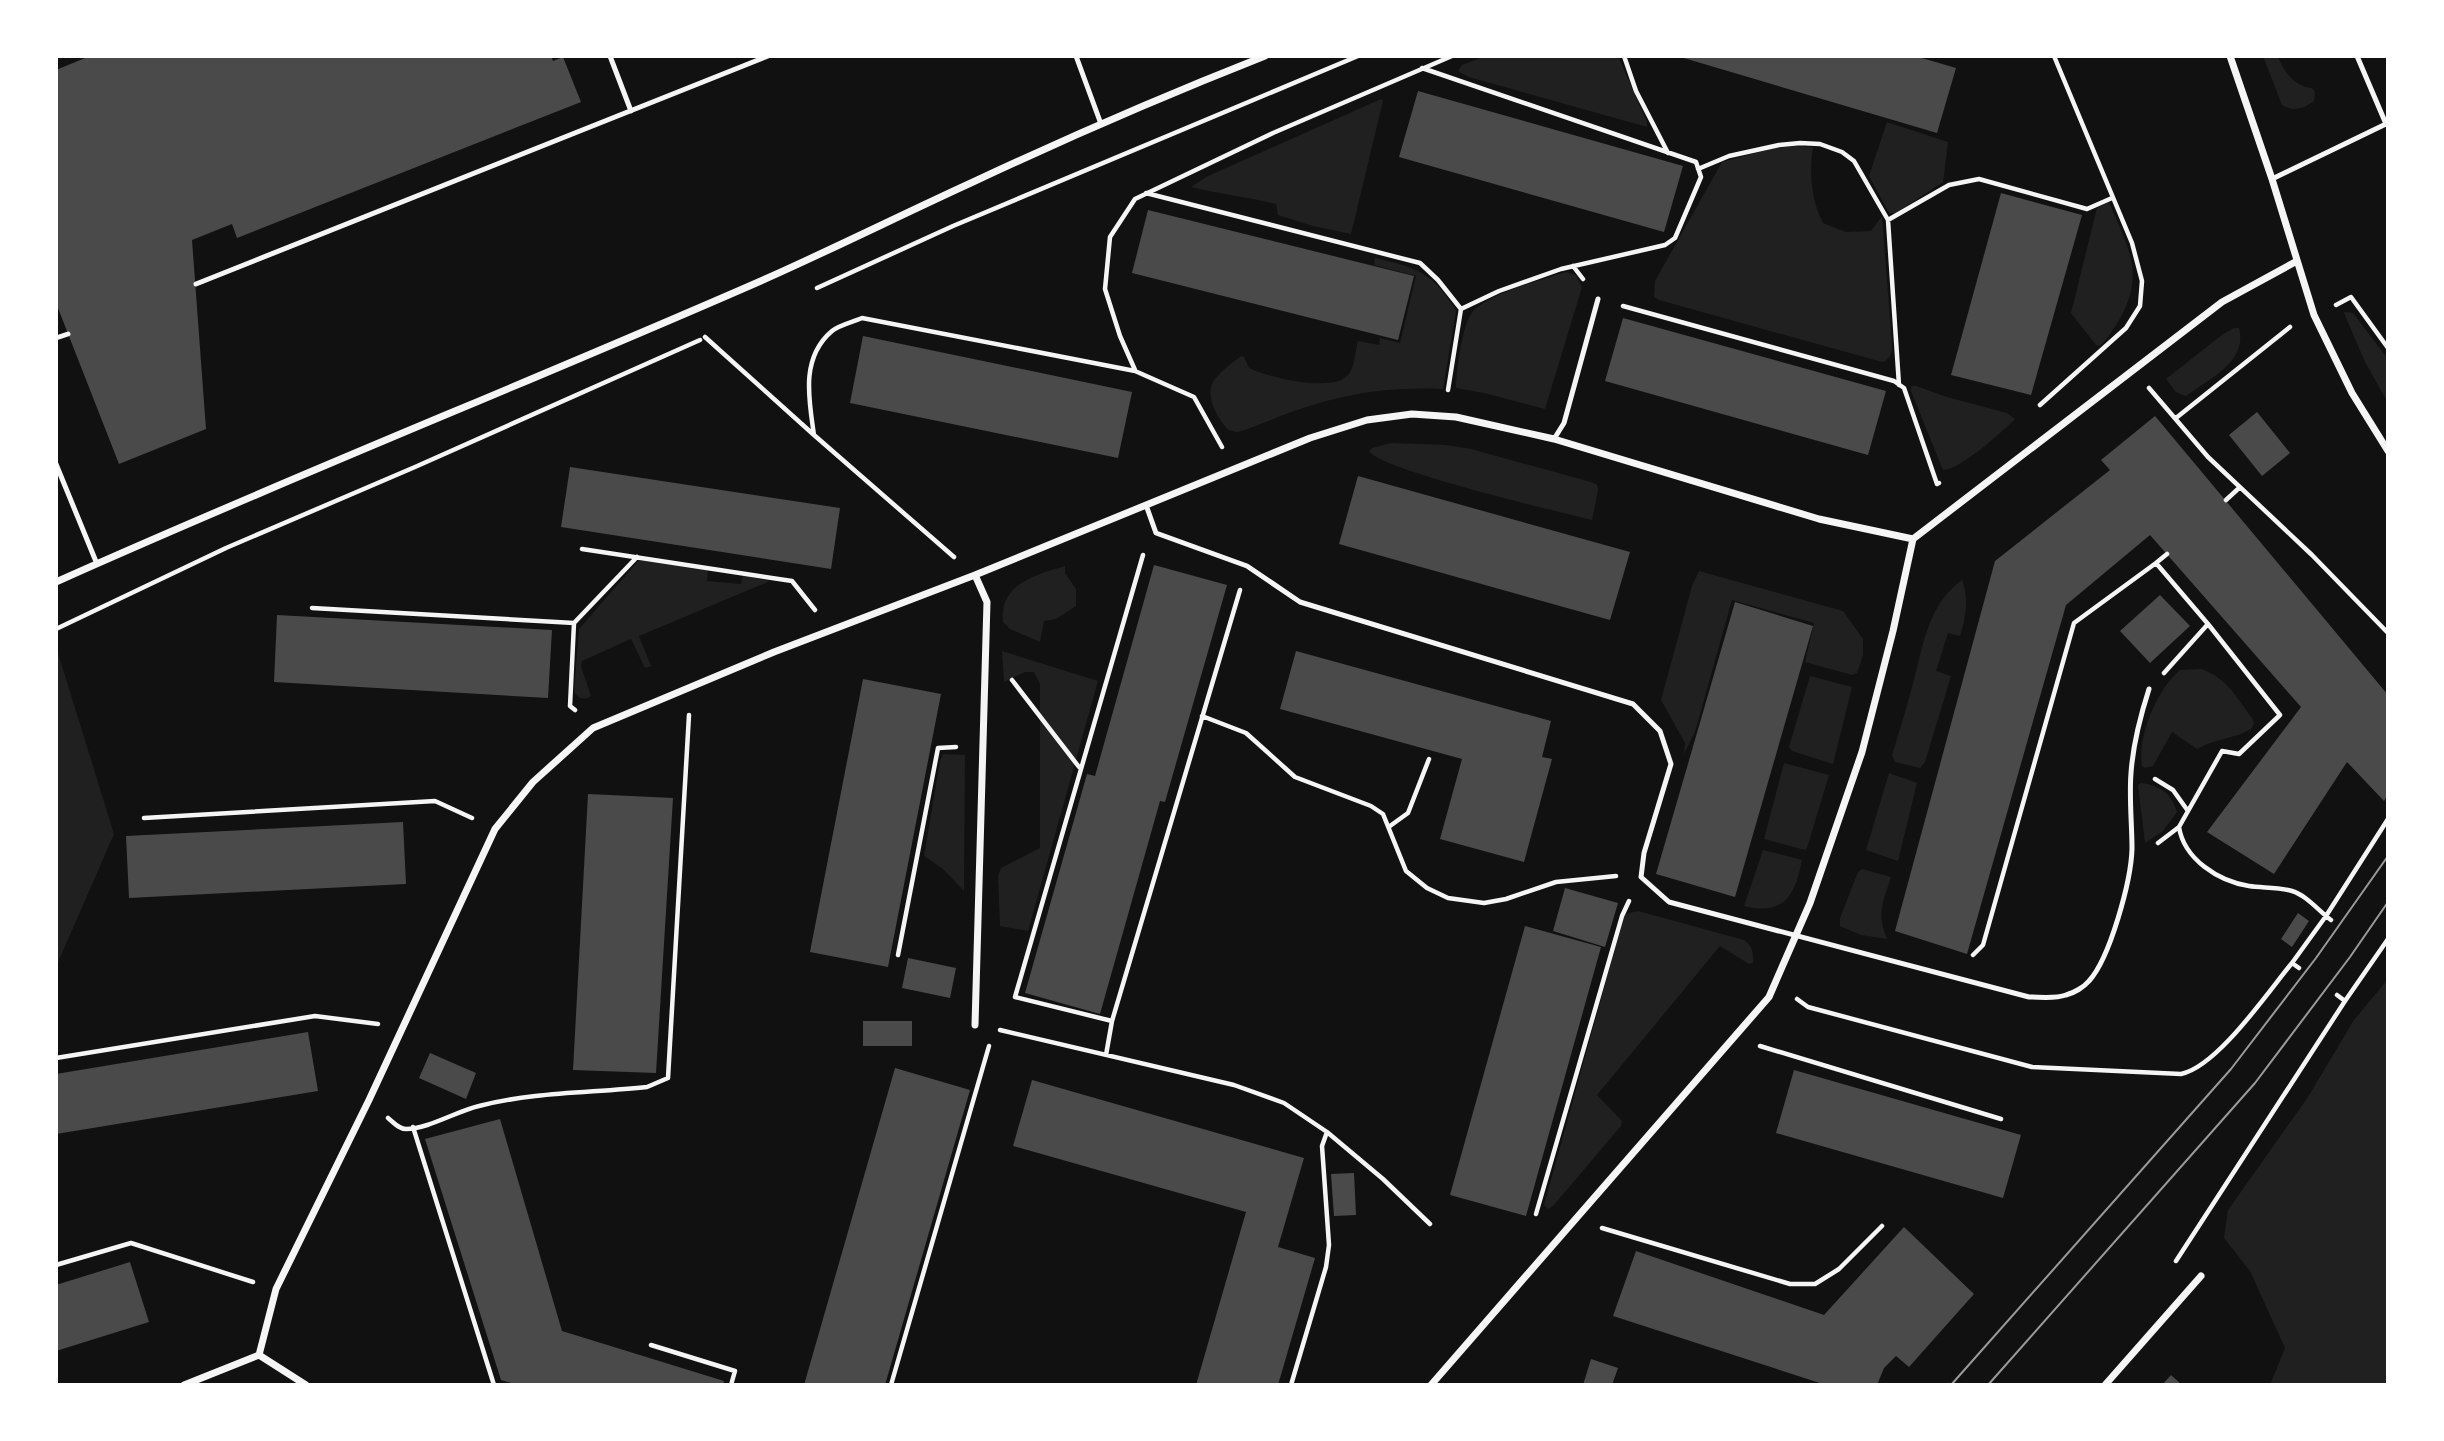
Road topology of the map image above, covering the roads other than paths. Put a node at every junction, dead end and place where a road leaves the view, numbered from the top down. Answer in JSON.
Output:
{"nodes":[{"id":1,"x":610,"y":56,"type":"edge"},
{"id":2,"x":768,"y":56,"type":"edge"},
{"id":3,"x":1076,"y":56,"type":"edge"},
{"id":4,"x":1265,"y":56,"type":"edge"},
{"id":5,"x":2230,"y":56,"type":"edge"},
{"id":6,"x":2357,"y":56,"type":"edge"},
{"id":7,"x":631,"y":111,"type":"junction"},
{"id":8,"x":2387,"y":123,"type":"edge"},
{"id":9,"x":1101,"y":124,"type":"junction"},
{"id":10,"x":2272,"y":180,"type":"junction"},
{"id":11,"x":2297,"y":261,"type":"junction"},
{"id":12,"x":196,"y":284,"type":"dead end"},
{"id":13,"x":1598,"y":299,"type":"road end"},
{"id":14,"x":68,"y":334,"type":"dead end"},
{"id":15,"x":56,"y":338,"type":"edge"},
{"id":16,"x":1553,"y":439,"type":"junction"},
{"id":17,"x":2388,"y":451,"type":"edge"},
{"id":18,"x":56,"y":464,"type":"edge"},
{"id":19,"x":1146,"y":505,"type":"junction"},
{"id":20,"x":1913,"y":539,"type":"junction"},
{"id":21,"x":97,"y":564,"type":"junction"},
{"id":22,"x":975,"y":575,"type":"junction"},
{"id":23,"x":56,"y":582,"type":"edge"},
{"id":24,"x":2149,"y":689,"type":"road end"},
{"id":25,"x":1797,"y":934,"type":"junction"},
{"id":26,"x":975,"y":1026,"type":"road end"},
{"id":27,"x":2201,"y":1276,"type":"dead end"},
{"id":28,"x":259,"y":1355,"type":"junction"},
{"id":29,"x":184,"y":1385,"type":"edge"},
{"id":30,"x":306,"y":1385,"type":"edge"},
{"id":31,"x":1431,"y":1385,"type":"edge"},
{"id":32,"x":2105,"y":1385,"type":"edge"}],
"edges":[{"from":1,"to":7,"type":"lane"},
{"from":2,"to":7,"type":"lane"},
{"from":3,"to":9,"type":"lane"},
{"from":4,"to":9,"type":"street"},
{"from":5,"to":10,"type":"street"},
{"from":6,"to":8,"type":"lane"},
{"from":7,"to":12,"type":"lane"},
{"from":8,"to":10,"type":"lane"},
{"from":9,"to":21,"type":"street"},
{"from":10,"to":11,"type":"street"},
{"from":11,"to":17,"type":"street"},
{"from":11,"to":20,"type":"street"},
{"from":13,"to":16,"type":"lane"},
{"from":14,"to":15,"type":"lane"},
{"from":16,"to":19,"type":"street"},
{"from":16,"to":20,"type":"street"},
{"from":18,"to":21,"type":"lane"},
{"from":19,"to":22,"type":"street"},
{"from":19,"to":25,"type":"lane"},
{"from":20,"to":25,"type":"street"},
{"from":21,"to":23,"type":"street"},
{"from":22,"to":26,"type":"street"},
{"from":22,"to":28,"type":"street"},
{"from":24,"to":25,"type":"lane"},
{"from":25,"to":31,"type":"street"},
{"from":27,"to":32,"type":"street"},
{"from":28,"to":29,"type":"street"},
{"from":28,"to":30,"type":"street"}]}
